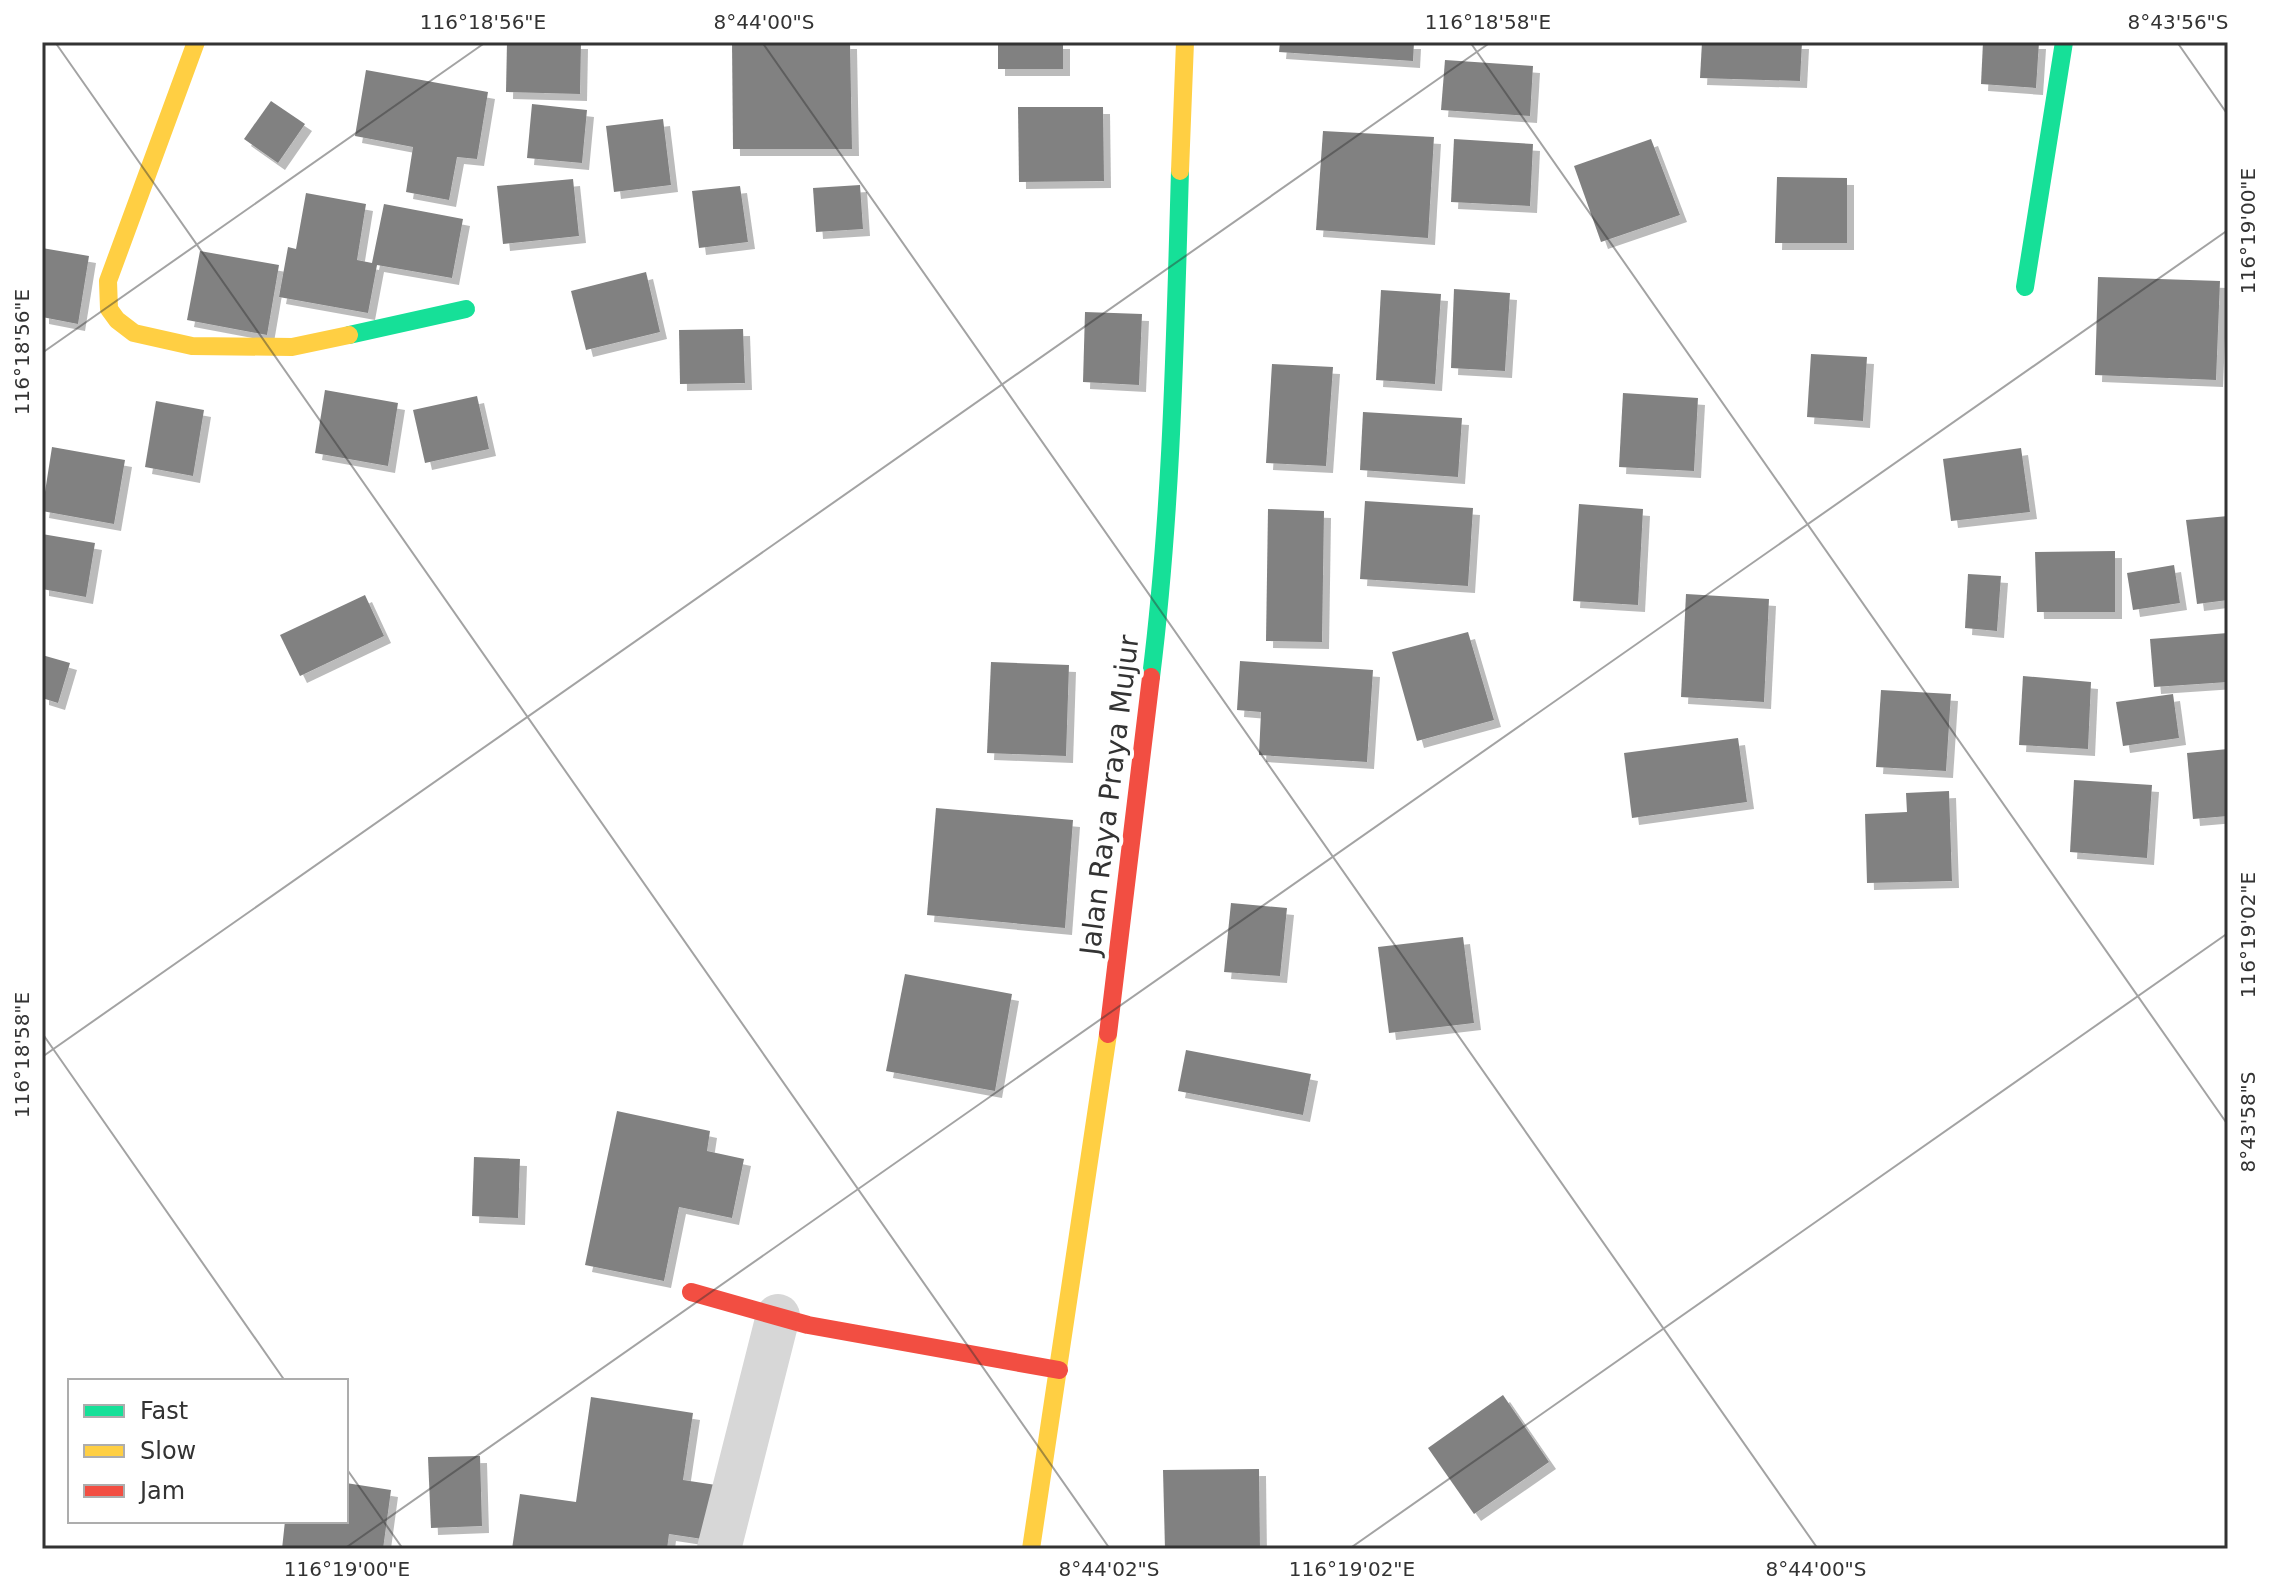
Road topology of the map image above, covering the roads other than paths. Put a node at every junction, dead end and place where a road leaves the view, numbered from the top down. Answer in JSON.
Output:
{"nodes":[{"id":1,"x":196,"y":42,"type":"edge"},
{"id":2,"x":1185,"y":42,"type":"edge"},
{"id":3,"x":2064,"y":42,"type":"edge"},
{"id":4,"x":2025,"y":287,"type":"dead end"},
{"id":5,"x":466,"y":309,"type":"dead end"},
{"id":6,"x":691,"y":1292,"type":"dead end"},
{"id":7,"x":778,"y":1316,"type":"junction"},
{"id":8,"x":1059,"y":1370,"type":"junction"},
{"id":9,"x":719,"y":1549,"type":"edge"},
{"id":10,"x":1031,"y":1549,"type":"edge"}],
"edges":[{"from":1,"to":5,"type":"main road"},
{"from":2,"to":8,"type":"main road","name":"Jalan Raya Praya Mujur"},
{"from":3,"to":4,"type":"main road"},
{"from":6,"to":7,"type":"main road"},
{"from":7,"to":8,"type":"main road"},
{"from":7,"to":9,"type":"street"},
{"from":8,"to":10,"type":"main road","name":"Jalan Raya Praya Mujur"}]}
